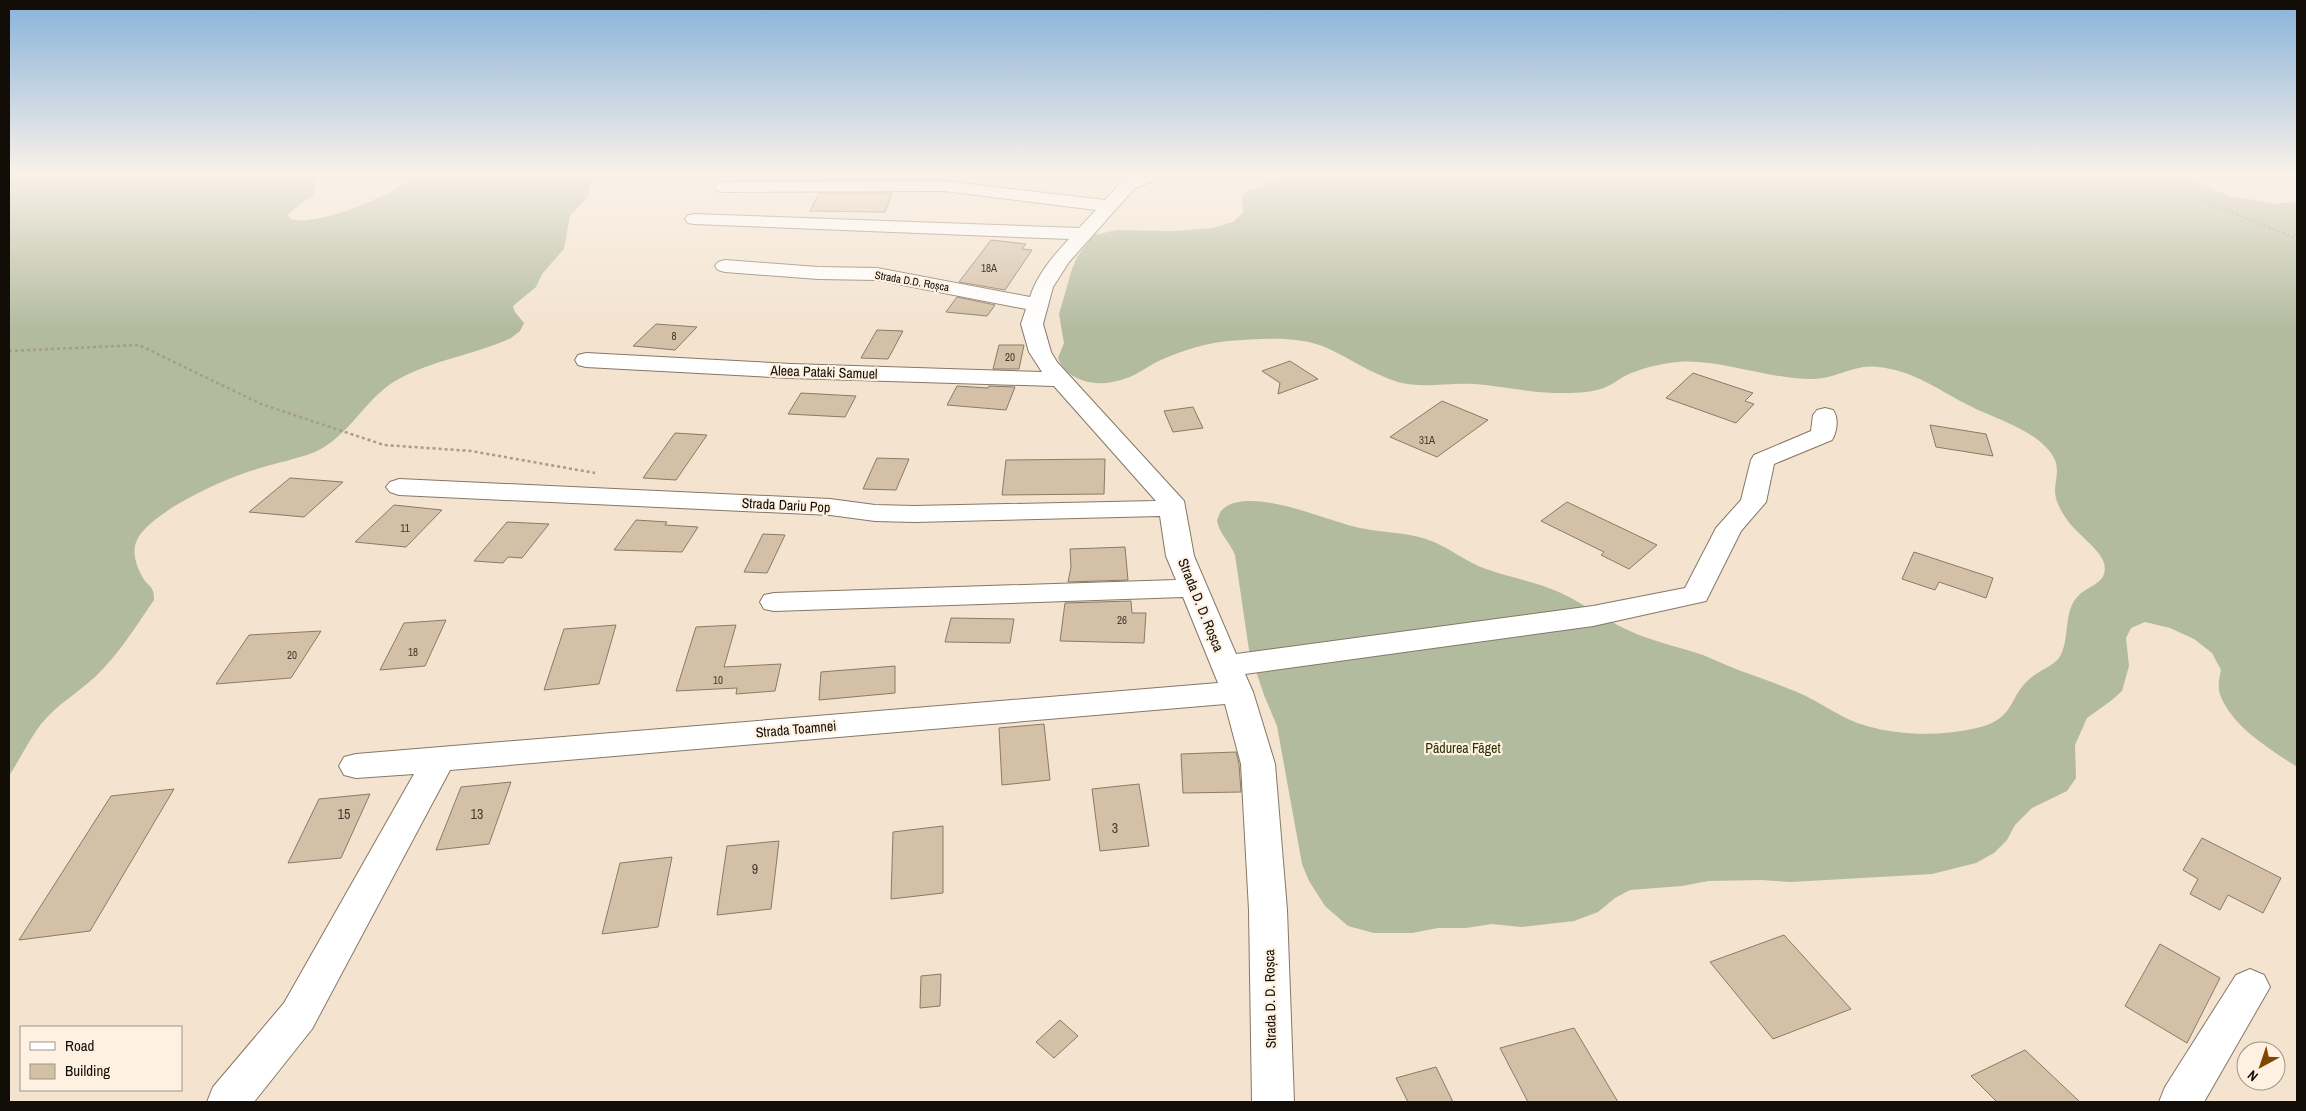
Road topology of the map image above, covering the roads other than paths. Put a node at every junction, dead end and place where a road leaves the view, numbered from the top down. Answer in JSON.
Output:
{"nodes":[{"id":1,"x":846,"y":225,"type":"edge"},
{"id":2,"x":1092,"y":225,"type":"edge"},
{"id":3,"x":1084,"y":234,"type":"junction"},
{"id":4,"x":725,"y":266,"type":"dead end"},
{"id":5,"x":1038,"y":305,"type":"junction"},
{"id":6,"x":586,"y":360,"type":"dead end"},
{"id":7,"x":1061,"y":379,"type":"junction"},
{"id":8,"x":1825,"y":415,"type":"dead end"},
{"id":9,"x":399,"y":487,"type":"dead end"},
{"id":10,"x":1172,"y":508,"type":"junction"},
{"id":11,"x":1193,"y":588,"type":"junction"},
{"id":12,"x":774,"y":602,"type":"dead end"},
{"id":13,"x":1232,"y":679,"type":"junction"},
{"id":14,"x":440,"y":759,"type":"junction"},
{"id":15,"x":356,"y":766,"type":"dead end"},
{"id":16,"x":2250,"y":987,"type":"dead end"},
{"id":17,"x":228,"y":1102,"type":"edge"},
{"id":18,"x":1273,"y":1102,"type":"edge"},
{"id":19,"x":2180,"y":1102,"type":"edge"}],
"edges":[{"from":1,"to":3,"type":"street"},
{"from":2,"to":3,"type":"street","name":"Strada D. D. Roșca"},
{"from":3,"to":5,"type":"street","name":"Strada D. D. Roșca"},
{"from":4,"to":5,"type":"street","name":"Strada D.D. Roșca"},
{"from":5,"to":7,"type":"street","name":"Strada D. D. Roșca"},
{"from":6,"to":7,"type":"street","name":"Aleea Pataki Samuel"},
{"from":7,"to":10,"type":"street","name":"Strada D. D. Roșca"},
{"from":8,"to":13,"type":"street","name":"Strada Toamnei"},
{"from":9,"to":10,"type":"street","name":"Strada Dariu Pop"},
{"from":10,"to":11,"type":"street","name":"Strada D. D. Roșca"},
{"from":11,"to":12,"type":"street"},
{"from":11,"to":13,"type":"street","name":"Strada D. D. Roșca"},
{"from":13,"to":14,"type":"street","name":"Strada Toamnei"},
{"from":13,"to":18,"type":"street","name":"Strada D. D. Roșca"},
{"from":14,"to":15,"type":"street","name":"Strada Toamnei"},
{"from":14,"to":17,"type":"street"},
{"from":16,"to":19,"type":"street"}]}
